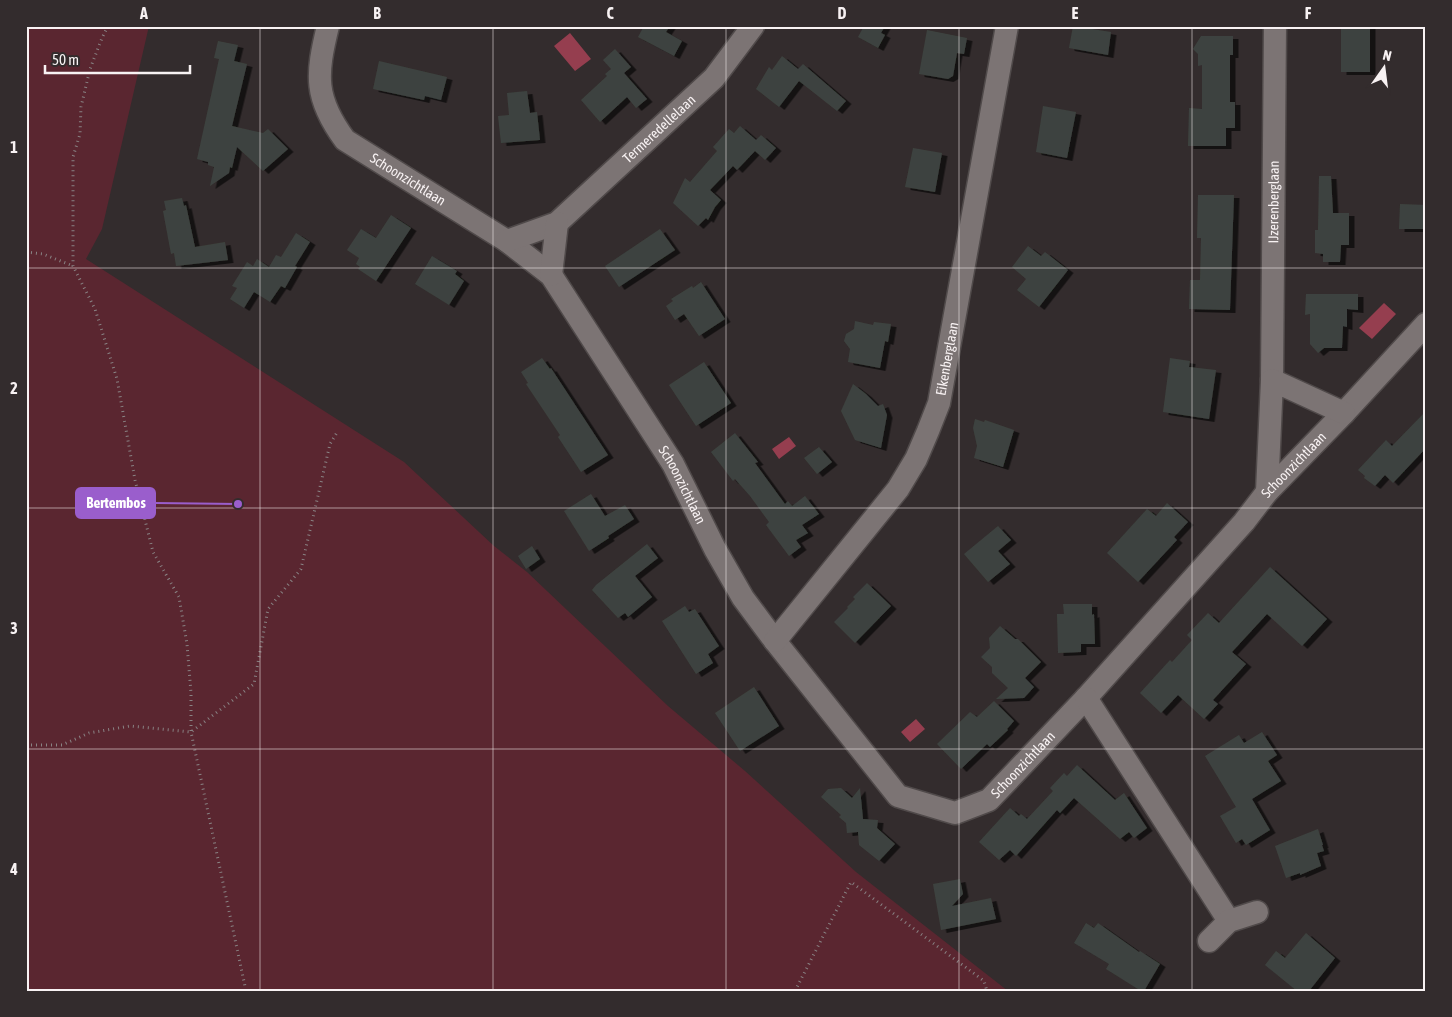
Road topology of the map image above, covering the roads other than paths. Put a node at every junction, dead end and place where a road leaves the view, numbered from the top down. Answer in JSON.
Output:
{"nodes":[{"id":1,"x":328,"y":26,"type":"edge"},
{"id":2,"x":753,"y":26,"type":"edge"},
{"id":3,"x":1007,"y":26,"type":"edge"},
{"id":4,"x":1275,"y":26,"type":"edge"},
{"id":5,"x":557,"y":223,"type":"junction"},
{"id":6,"x":507,"y":241,"type":"junction"},
{"id":7,"x":551,"y":275,"type":"junction"},
{"id":8,"x":1426,"y":324,"type":"edge"},
{"id":9,"x":1272,"y":380,"type":"junction"},
{"id":10,"x":1344,"y":413,"type":"junction"},
{"id":11,"x":1267,"y":492,"type":"junction"},
{"id":12,"x":775,"y":642,"type":"junction"},
{"id":13,"x":1086,"y":698,"type":"junction"},
{"id":14,"x":1257,"y":912,"type":"dead end"},
{"id":15,"x":1229,"y":921,"type":"junction"},
{"id":16,"x":1209,"y":942,"type":"dead end"}],
"edges":[{"from":1,"to":6,"type":"street","name":"Schoonzichtlaan"},
{"from":2,"to":5,"type":"street","name":"Termeredellelaan"},
{"from":3,"to":12,"type":"street","name":"Eikenberglaan"},
{"from":4,"to":9,"type":"street","name":"IJzerenberglaan"},
{"from":5,"to":6,"type":"street","name":"Termeredellelaan"},
{"from":5,"to":7,"type":"street"},
{"from":6,"to":7,"type":"street","name":"Schoonzichtlaan"},
{"from":7,"to":12,"type":"street","name":"Schoonzichtlaan"},
{"from":8,"to":10,"type":"street","name":"Schoonzichtlaan"},
{"from":9,"to":10,"type":"street"},
{"from":9,"to":11,"type":"street","name":"IJzerenberglaan"},
{"from":10,"to":11,"type":"street","name":"Schoonzichtlaan"},
{"from":11,"to":13,"type":"street","name":"Schoonzichtlaan"},
{"from":12,"to":13,"type":"street","name":"Schoonzichtlaan"},
{"from":13,"to":15,"type":"street"},
{"from":14,"to":15,"type":"street"},
{"from":15,"to":16,"type":"street"}]}
